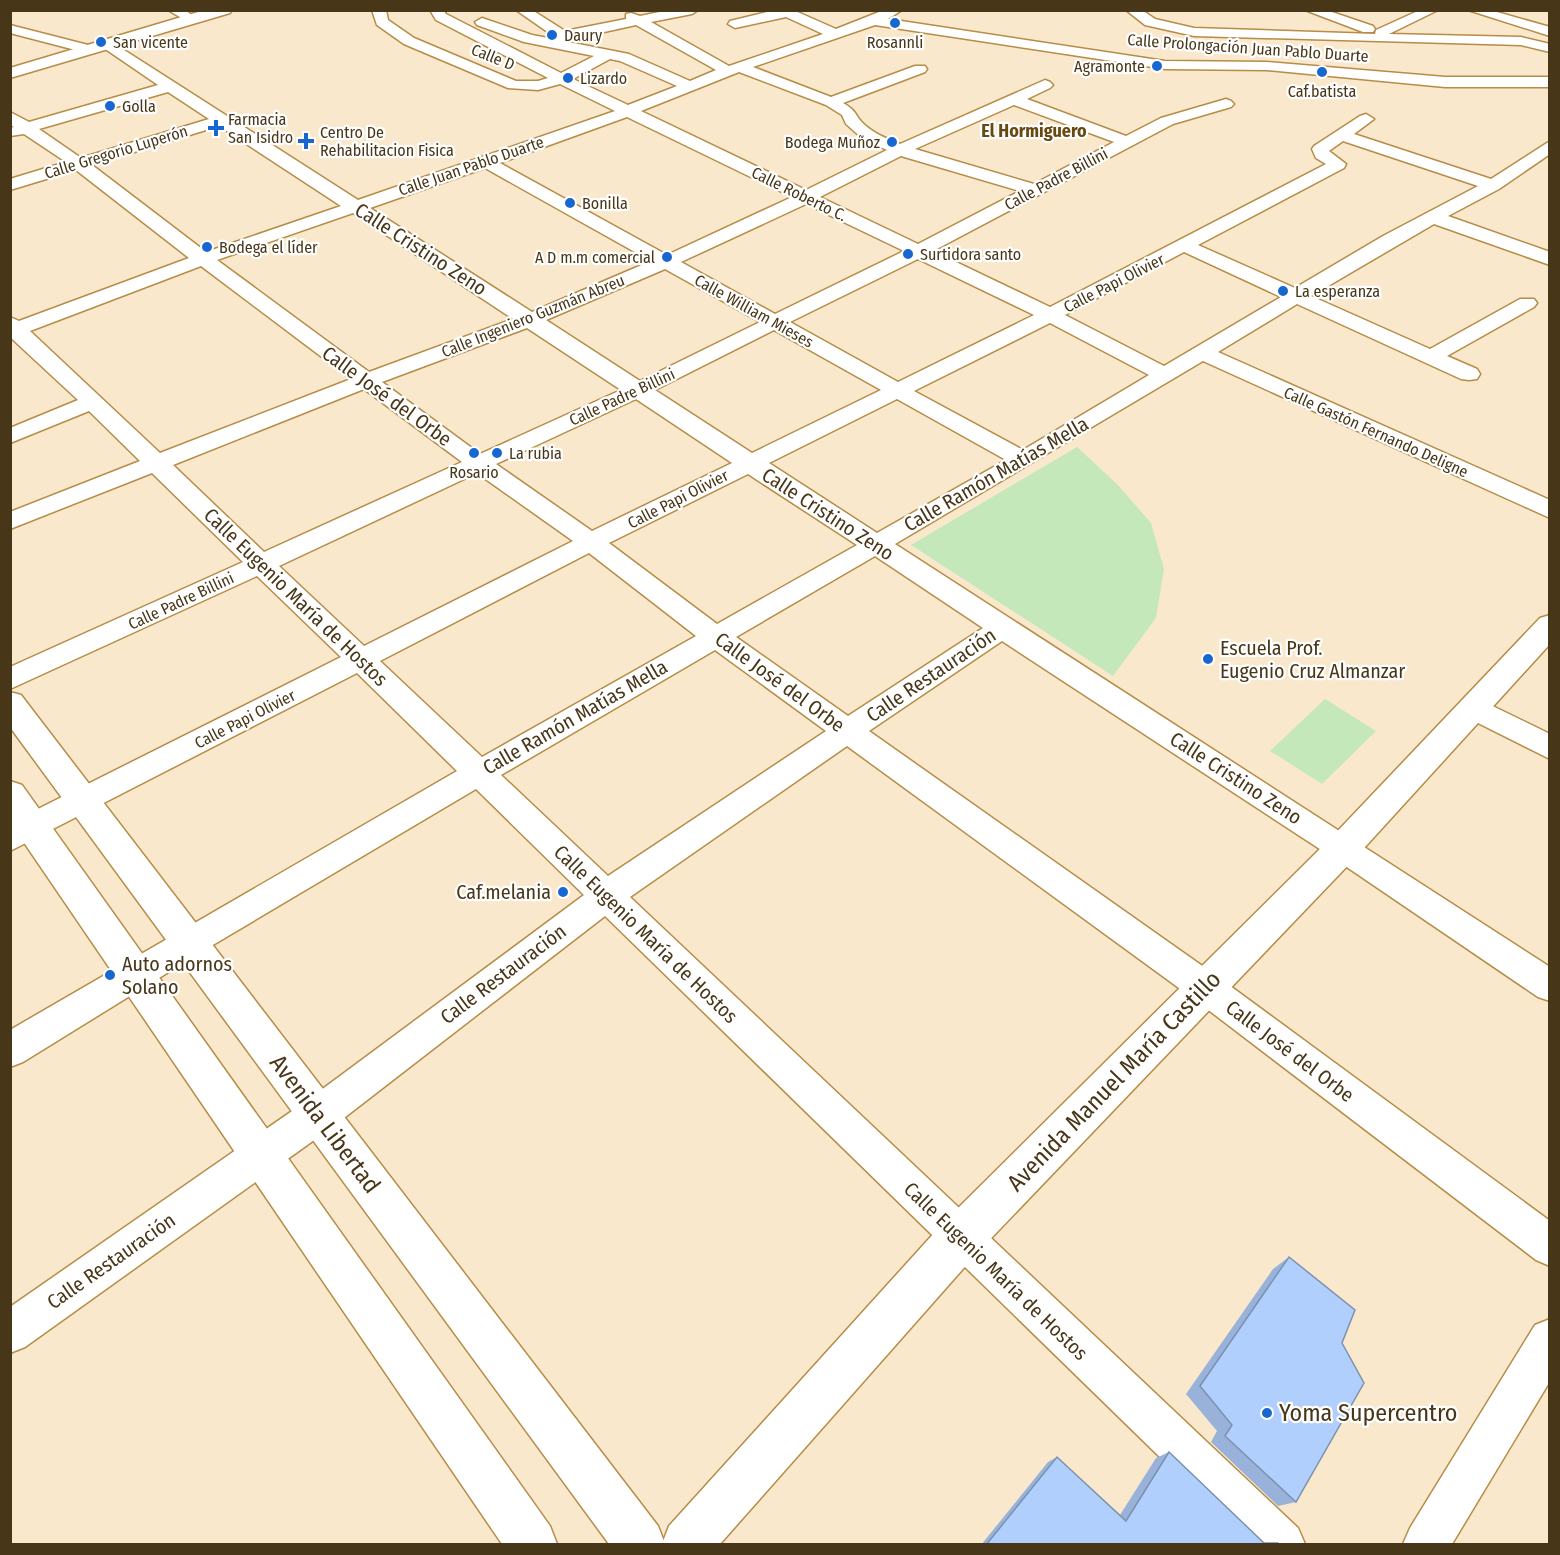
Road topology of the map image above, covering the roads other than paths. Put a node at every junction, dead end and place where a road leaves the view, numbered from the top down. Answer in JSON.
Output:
{"nodes":[{"id":1,"x":174,"y":10,"type":"edge"},
{"id":2,"x":225,"y":10,"type":"edge"},
{"id":3,"x":379,"y":10,"type":"edge"},
{"id":4,"x":436,"y":10,"type":"edge"},
{"id":5,"x":522,"y":10,"type":"edge"},
{"id":6,"x":620,"y":10,"type":"edge"},
{"id":7,"x":692,"y":10,"type":"edge"},
{"id":8,"x":896,"y":10,"type":"edge"},
{"id":9,"x":1132,"y":10,"type":"edge"},
{"id":10,"x":1311,"y":10,"type":"edge"},
{"id":11,"x":1432,"y":10,"type":"edge"},
{"id":12,"x":1474,"y":10,"type":"edge"},
{"id":13,"x":783,"y":12,"type":"edge"},
{"id":14,"x":474,"y":16,"type":"dead end"},
{"id":15,"x":1525,"y":17,"type":"edge"},
{"id":16,"x":1241,"y":18,"type":"dead end"},
{"id":17,"x":190,"y":19,"type":"junction"},
{"id":18,"x":874,"y":21,"type":"junction"},
{"id":19,"x":638,"y":22,"type":"junction"},
{"id":20,"x":735,"y":24,"type":"dead end"},
{"id":21,"x":10,"y":28,"type":"edge"},
{"id":22,"x":1550,"y":32,"type":"edge"},
{"id":23,"x":1235,"y":33,"type":"junction"},
{"id":24,"x":1381,"y":33,"type":"junction"},
{"id":25,"x":835,"y":34,"type":"junction"},
{"id":26,"x":563,"y":36,"type":"junction"},
{"id":27,"x":672,"y":39,"type":"junction"},
{"id":28,"x":1396,"y":39,"type":"junction"},
{"id":29,"x":547,"y":42,"type":"junction"},
{"id":30,"x":105,"y":45,"type":"junction"},
{"id":31,"x":1199,"y":48,"type":"junction"},
{"id":32,"x":1550,"y":48,"type":"edge"},
{"id":33,"x":87,"y":50,"type":"junction"},
{"id":34,"x":606,"y":55,"type":"junction"},
{"id":35,"x":624,"y":57,"type":"junction"},
{"id":36,"x":733,"y":69,"type":"junction"},
{"id":37,"x":920,"y":69,"type":"dead end"},
{"id":38,"x":10,"y":73,"type":"edge"},
{"id":39,"x":561,"y":78,"type":"junction"},
{"id":40,"x":1550,"y":82,"type":"edge"},
{"id":41,"x":1045,"y":85,"type":"dead end"},
{"id":42,"x":170,"y":86,"type":"junction"},
{"id":43,"x":689,"y":87,"type":"junction"},
{"id":44,"x":1013,"y":99,"type":"junction"},
{"id":45,"x":831,"y":102,"type":"junction"},
{"id":46,"x":1227,"y":104,"type":"dead end"},
{"id":47,"x":628,"y":111,"type":"junction"},
{"id":48,"x":1366,"y":118,"type":"dead end"},
{"id":49,"x":221,"y":120,"type":"junction"},
{"id":50,"x":15,"y":126,"type":"edge"},
{"id":51,"x":1341,"y":135,"type":"junction"},
{"id":52,"x":1128,"y":142,"type":"junction"},
{"id":53,"x":1550,"y":146,"type":"edge"},
{"id":54,"x":900,"y":150,"type":"junction"},
{"id":55,"x":486,"y":162,"type":"junction"},
{"id":56,"x":78,"y":163,"type":"junction"},
{"id":57,"x":10,"y":185,"type":"edge"},
{"id":58,"x":1493,"y":185,"type":"junction"},
{"id":59,"x":1035,"y":190,"type":"junction"},
{"id":60,"x":806,"y":197,"type":"junction"},
{"id":61,"x":355,"y":207,"type":"junction"},
{"id":62,"x":1435,"y":218,"type":"junction"},
{"id":63,"x":1185,"y":246,"type":"junction"},
{"id":64,"x":917,"y":252,"type":"junction"},
{"id":65,"x":203,"y":259,"type":"junction"},
{"id":66,"x":1550,"y":259,"type":"edge"},
{"id":67,"x":666,"y":262,"type":"junction"},
{"id":68,"x":1296,"y":296,"type":"junction"},
{"id":69,"x":1527,"y":303,"type":"dead end"},
{"id":70,"x":1050,"y":315,"type":"junction"},
{"id":71,"x":529,"y":320,"type":"junction"},
{"id":72,"x":776,"y":323,"type":"junction"},
{"id":73,"x":13,"y":328,"type":"edge"},
{"id":74,"x":1202,"y":353,"type":"junction"},
{"id":75,"x":1431,"y":357,"type":"junction"},
{"id":76,"x":1469,"y":374,"type":"dead end"},
{"id":77,"x":1165,"y":375,"type":"junction"},
{"id":78,"x":365,"y":381,"type":"junction"},
{"id":79,"x":638,"y":390,"type":"junction"},
{"id":80,"x":898,"y":390,"type":"junction"},
{"id":81,"x":93,"y":402,"type":"junction"},
{"id":82,"x":10,"y":436,"type":"edge"},
{"id":83,"x":1023,"y":460,"type":"junction"},
{"id":84,"x":478,"y":463,"type":"junction"},
{"id":85,"x":750,"y":463,"type":"junction"},
{"id":86,"x":158,"y":465,"type":"junction"},
{"id":87,"x":1550,"y":510,"type":"edge"},
{"id":88,"x":10,"y":522,"type":"edge"},
{"id":89,"x":591,"y":542,"type":"junction"},
{"id":90,"x":874,"y":544,"type":"junction"},
{"id":91,"x":262,"y":564,"type":"junction"},
{"id":92,"x":1550,"y":625,"type":"edge"},
{"id":93,"x":1003,"y":627,"type":"junction"},
{"id":94,"x":715,"y":636,"type":"junction"},
{"id":95,"x":361,"y":660,"type":"junction"},
{"id":96,"x":10,"y":679,"type":"edge"},
{"id":97,"x":10,"y":702,"type":"edge"},
{"id":98,"x":1474,"y":708,"type":"junction"},
{"id":99,"x":847,"y":731,"type":"junction"},
{"id":100,"x":1550,"y":748,"type":"edge"},
{"id":101,"x":479,"y":773,"type":"junction"},
{"id":102,"x":83,"y":801,"type":"junction"},
{"id":103,"x":18,"y":819,"type":"edge"},
{"id":104,"x":1343,"y":848,"type":"junction"},
{"id":105,"x":606,"y":895,"type":"junction"},
{"id":106,"x":189,"y":942,"type":"junction"},
{"id":107,"x":135,"y":976,"type":"junction"},
{"id":108,"x":1550,"y":986,"type":"edge"},
{"id":109,"x":1206,"y":988,"type":"junction"},
{"id":110,"x":10,"y":1050,"type":"edge"},
{"id":111,"x":318,"y":1115,"type":"junction"},
{"id":112,"x":263,"y":1154,"type":"junction"},
{"id":113,"x":961,"y":1237,"type":"junction"},
{"id":114,"x":1550,"y":1246,"type":"edge"},
{"id":115,"x":10,"y":1332,"type":"edge"},
{"id":116,"x":1550,"y":1340,"type":"edge"},
{"id":117,"x":532,"y":1545,"type":"edge"},
{"id":118,"x":640,"y":1545,"type":"edge"},
{"id":119,"x":687,"y":1545,"type":"edge"},
{"id":120,"x":1282,"y":1545,"type":"edge"},
{"id":121,"x":1426,"y":1545,"type":"edge"}],
"edges":[{"from":1,"to":17,"type":"street"},
{"from":2,"to":17,"type":"main road"},
{"from":3,"to":39,"type":"street","name":"Calle D"},
{"from":4,"to":39,"type":"street","name":"Calle Roberto C."},
{"from":5,"to":26,"type":"street"},
{"from":6,"to":19,"type":"street"},
{"from":7,"to":19,"type":"street"},
{"from":8,"to":18,"type":"street","name":"Calle Juan Pablo Duarte"},
{"from":9,"to":31,"type":"street"},
{"from":10,"to":24,"type":"street"},
{"from":11,"to":24,"type":"street"},
{"from":12,"to":15,"type":"street"},
{"from":13,"to":20,"type":"street"},
{"from":13,"to":25,"type":"street"},
{"from":14,"to":29,"type":"street"},
{"from":15,"to":22,"type":"street"},
{"from":16,"to":23,"type":"street"},
{"from":17,"to":30,"type":"main road"},
{"from":18,"to":25,"type":"street","name":"Calle Juan Pablo Duarte"},
{"from":18,"to":31,"type":"street","name":"Calle Prolongación Juan Pablo Duarte"},
{"from":19,"to":26,"type":"street"},
{"from":19,"to":27,"type":"street"},
{"from":21,"to":33,"type":"street"},
{"from":23,"to":28,"type":"street"},
{"from":23,"to":31,"type":"street"},
{"from":24,"to":28,"type":"street"},
{"from":25,"to":36,"type":"street","name":"Calle Juan Pablo Duarte"},
{"from":26,"to":29,"type":"street"},
{"from":27,"to":35,"type":"street"},
{"from":27,"to":36,"type":"street"},
{"from":28,"to":32,"type":"street"},
{"from":29,"to":34,"type":"street"},
{"from":30,"to":33,"type":"main road"},
{"from":30,"to":42,"type":"street","name":"Calle Cristino Zeno"},
{"from":31,"to":40,"type":"street","name":"Calle Prolongación Juan Pablo Duarte"},
{"from":33,"to":38,"type":"main road"},
{"from":34,"to":35,"type":"street"},
{"from":34,"to":39,"type":"street","name":"Calle D"},
{"from":35,"to":43,"type":"street"},
{"from":36,"to":43,"type":"street","name":"Calle Juan Pablo Duarte"},
{"from":36,"to":45,"type":"street"},
{"from":37,"to":45,"type":"street"},
{"from":39,"to":47,"type":"street","name":"Calle Roberto C."},
{"from":41,"to":44,"type":"street","name":"Calle Ingeniero Guzmán Abreu"},
{"from":42,"to":49,"type":"street","name":"Calle Cristino Zeno"},
{"from":42,"to":50,"type":"street"},
{"from":43,"to":47,"type":"street","name":"Calle Juan Pablo Duarte"},
{"from":44,"to":52,"type":"street"},
{"from":44,"to":54,"type":"street","name":"Calle Ingeniero Guzmán Abreu"},
{"from":45,"to":54,"type":"street"},
{"from":46,"to":52,"type":"street","name":"Calle Padre Billini"},
{"from":47,"to":55,"type":"street","name":"Calle Juan Pablo Duarte"},
{"from":47,"to":60,"type":"street","name":"Calle Roberto C."},
{"from":48,"to":51,"type":"street"},
{"from":49,"to":56,"type":"street","name":"Calle Gregorio Luperón"},
{"from":49,"to":61,"type":"street","name":"Calle Cristino Zeno"},
{"from":50,"to":56,"type":"street","name":"Calle José del Orbe"},
{"from":51,"to":58,"type":"street"},
{"from":51,"to":63,"type":"street","name":"Calle Papi Olivier"},
{"from":52,"to":59,"type":"street","name":"Calle Padre Billini"},
{"from":53,"to":58,"type":"street","name":"Calle Ramón Matías Mella"},
{"from":54,"to":59,"type":"street"},
{"from":54,"to":60,"type":"street","name":"Calle Ingeniero Guzmán Abreu"},
{"from":55,"to":61,"type":"street","name":"Calle Juan Pablo Duarte"},
{"from":55,"to":67,"type":"street","name":"Calle William Mieses"},
{"from":56,"to":57,"type":"street","name":"Calle Gregorio Luperón"},
{"from":56,"to":65,"type":"street","name":"Calle José del Orbe"},
{"from":58,"to":62,"type":"street","name":"Calle Ramón Matías Mella"},
{"from":59,"to":64,"type":"street","name":"Calle Padre Billini"},
{"from":60,"to":64,"type":"street","name":"Calle Roberto C."},
{"from":60,"to":67,"type":"street","name":"Calle Ingeniero Guzmán Abreu"},
{"from":61,"to":65,"type":"street","name":"Calle Juan Pablo Duarte"},
{"from":61,"to":71,"type":"street","name":"Calle Cristino Zeno"},
{"from":62,"to":66,"type":"street"},
{"from":62,"to":68,"type":"street","name":"Calle Ramón Matías Mella"},
{"from":63,"to":68,"type":"street"},
{"from":63,"to":70,"type":"street","name":"Calle Papi Olivier"},
{"from":64,"to":70,"type":"street","name":"Calle Roberto C."},
{"from":64,"to":72,"type":"street","name":"Calle Padre Billini"},
{"from":65,"to":73,"type":"street","name":"Calle Juan Pablo Duarte"},
{"from":65,"to":78,"type":"street","name":"Calle José del Orbe"},
{"from":67,"to":71,"type":"street","name":"Calle Ingeniero Guzmán Abreu"},
{"from":67,"to":72,"type":"street","name":"Calle William Mieses"},
{"from":68,"to":74,"type":"street","name":"Calle Ramón Matías Mella"},
{"from":68,"to":75,"type":"street"},
{"from":69,"to":75,"type":"street"},
{"from":70,"to":77,"type":"street","name":"Calle Roberto C."},
{"from":70,"to":80,"type":"street","name":"Calle Papi Olivier"},
{"from":71,"to":78,"type":"street","name":"Calle Ingeniero Guzmán Abreu"},
{"from":71,"to":79,"type":"street","name":"Calle Cristino Zeno"},
{"from":72,"to":79,"type":"street","name":"Calle Padre Billini"},
{"from":72,"to":80,"type":"street","name":"Calle William Mieses"},
{"from":73,"to":81,"type":"street","name":"Calle Eugenio María de Hostos"},
{"from":74,"to":77,"type":"street","name":"Calle Ramón Matías Mella"},
{"from":74,"to":87,"type":"street","name":"Calle Gastón Fernando Deligne"},
{"from":75,"to":76,"type":"street"},
{"from":77,"to":83,"type":"street","name":"Calle Ramón Matías Mella"},
{"from":78,"to":84,"type":"street","name":"Calle José del Orbe"},
{"from":78,"to":86,"type":"street","name":"Calle Ingeniero Guzmán Abreu"},
{"from":79,"to":84,"type":"street","name":"Calle Padre Billini"},
{"from":79,"to":85,"type":"street","name":"Calle Cristino Zeno"},
{"from":80,"to":83,"type":"street","name":"Calle William Mieses"},
{"from":80,"to":85,"type":"street","name":"Calle Papi Olivier"},
{"from":81,"to":82,"type":"street"},
{"from":81,"to":86,"type":"street","name":"Calle Eugenio María de Hostos"},
{"from":83,"to":90,"type":"street","name":"Calle Ramón Matías Mella"},
{"from":84,"to":89,"type":"street","name":"Calle José del Orbe"},
{"from":84,"to":91,"type":"street","name":"Calle Padre Billini"},
{"from":85,"to":89,"type":"street","name":"Calle Papi Olivier"},
{"from":85,"to":90,"type":"street","name":"Calle Cristino Zeno"},
{"from":86,"to":88,"type":"street","name":"Calle Ingeniero Guzmán Abreu"},
{"from":86,"to":91,"type":"street","name":"Calle Eugenio María de Hostos"},
{"from":89,"to":94,"type":"street","name":"Calle José del Orbe"},
{"from":89,"to":95,"type":"street","name":"Calle Papi Olivier"},
{"from":90,"to":93,"type":"street","name":"Calle Cristino Zeno"},
{"from":90,"to":94,"type":"street","name":"Calle Ramón Matías Mella"},
{"from":91,"to":95,"type":"street","name":"Calle Eugenio María de Hostos"},
{"from":91,"to":96,"type":"street","name":"Calle Padre Billini"},
{"from":92,"to":98,"type":"main road","name":"Avenida Manuel María Castillo"},
{"from":93,"to":99,"type":"street","name":"Calle Restauración"},
{"from":93,"to":104,"type":"street","name":"Calle Cristino Zeno"},
{"from":94,"to":99,"type":"street","name":"Calle José del Orbe"},
{"from":94,"to":101,"type":"street","name":"Calle Ramón Matías Mella"},
{"from":95,"to":101,"type":"street","name":"Calle Eugenio María de Hostos"},
{"from":95,"to":102,"type":"street","name":"Calle Papi Olivier"},
{"from":97,"to":102,"type":"main road","name":"Avenida Libertad"},
{"from":98,"to":100,"type":"street"},
{"from":98,"to":104,"type":"main road","name":"Avenida Manuel María Castillo"},
{"from":99,"to":105,"type":"street","name":"Calle Restauración"},
{"from":99,"to":109,"type":"street","name":"Calle José del Orbe"},
{"from":101,"to":105,"type":"street","name":"Calle Eugenio María de Hostos"},
{"from":101,"to":106,"type":"street","name":"Calle Ramón Matías Mella"},
{"from":102,"to":103,"type":"street","name":"Calle Papi Olivier"},
{"from":102,"to":106,"type":"main road","name":"Avenida Libertad"},
{"from":103,"to":107,"type":"main road"},
{"from":104,"to":108,"type":"street","name":"Calle Cristino Zeno"},
{"from":104,"to":109,"type":"main road","name":"Avenida Manuel María Castillo"},
{"from":105,"to":111,"type":"street","name":"Calle Restauración"},
{"from":105,"to":113,"type":"street","name":"Calle Eugenio María de Hostos"},
{"from":106,"to":107,"type":"street","name":"Calle Ramón Matías Mella"},
{"from":106,"to":111,"type":"main road","name":"Avenida Libertad"},
{"from":107,"to":110,"type":"street"},
{"from":107,"to":112,"type":"main road"},
{"from":109,"to":113,"type":"main road","name":"Avenida Manuel María Castillo"},
{"from":109,"to":114,"type":"street","name":"Calle José del Orbe"},
{"from":111,"to":112,"type":"street","name":"Calle Restauración"},
{"from":111,"to":118,"type":"main road","name":"Avenida Libertad"},
{"from":112,"to":115,"type":"street","name":"Calle Restauración"},
{"from":112,"to":117,"type":"main road"},
{"from":113,"to":119,"type":"main road","name":"Avenida Manuel María Castillo"},
{"from":113,"to":120,"type":"street","name":"Calle Eugenio María de Hostos"},
{"from":116,"to":121,"type":"street"}]}
